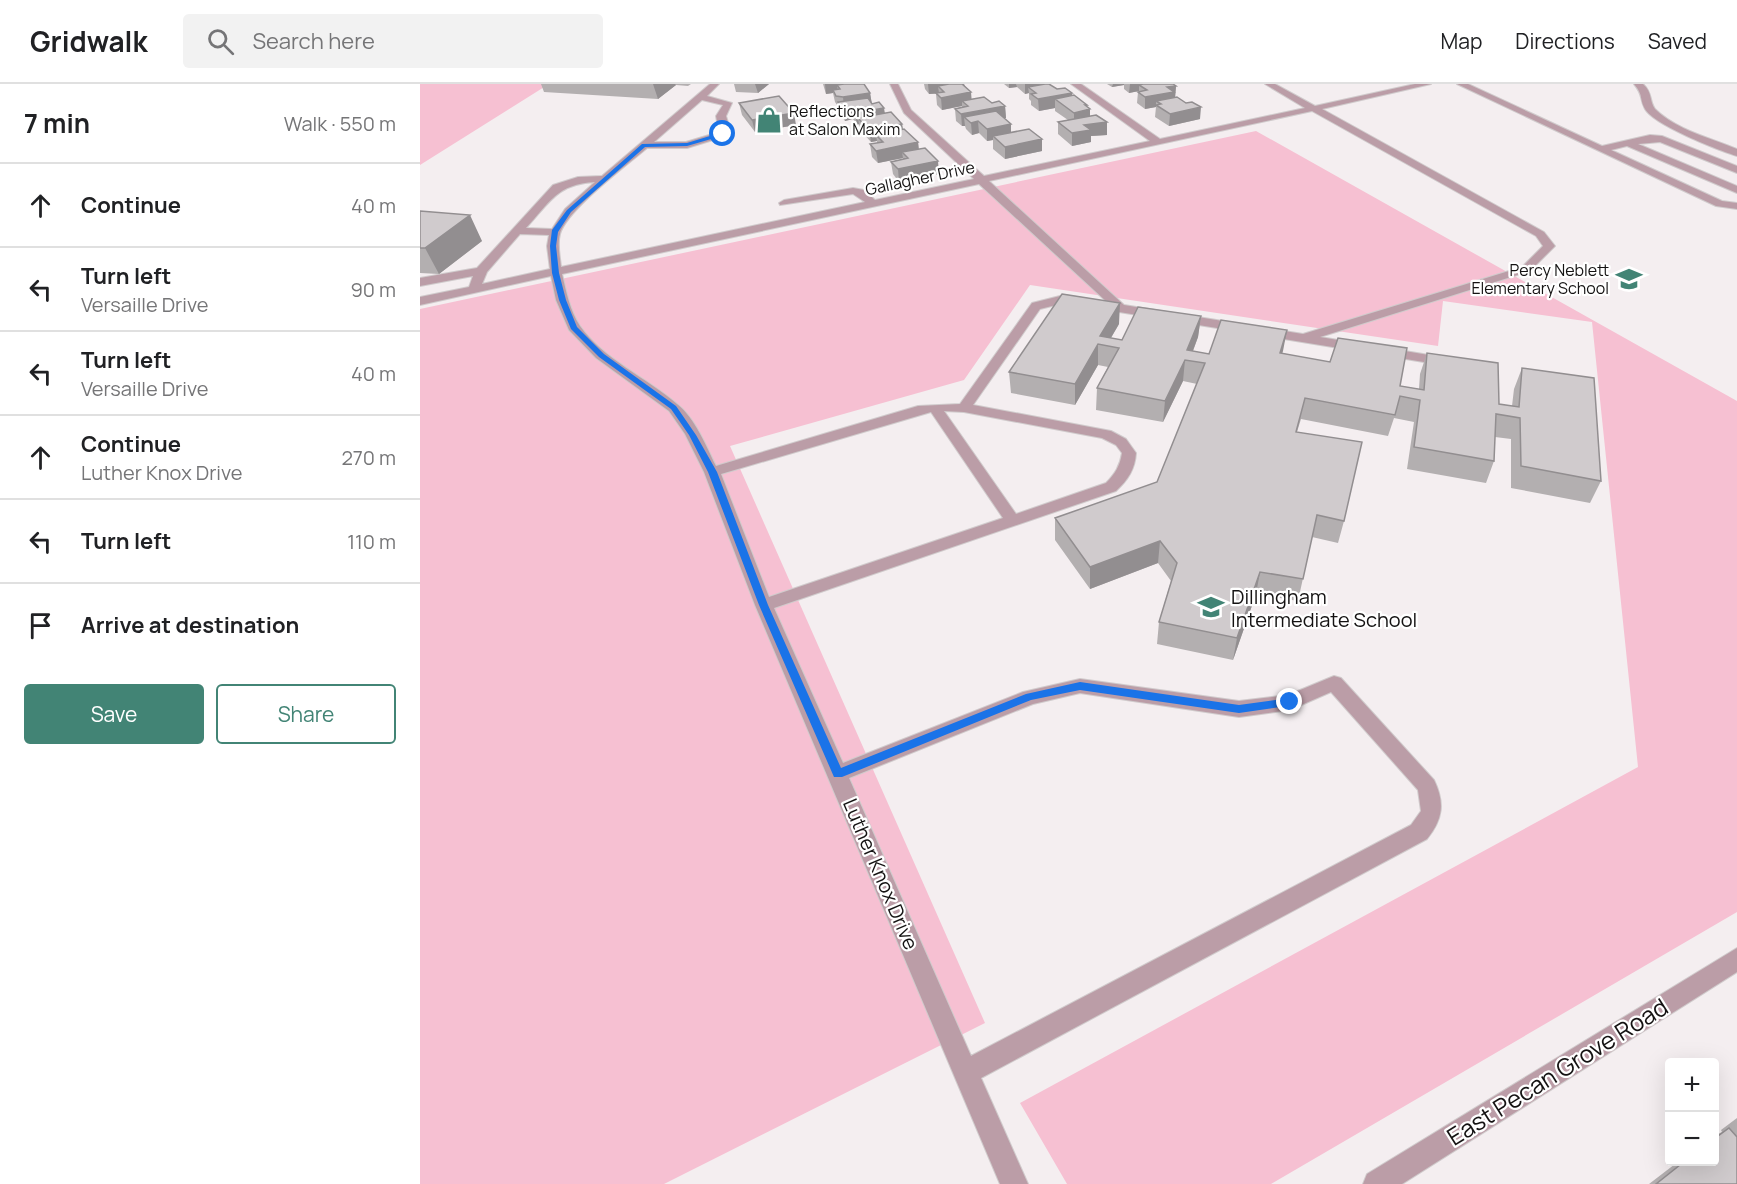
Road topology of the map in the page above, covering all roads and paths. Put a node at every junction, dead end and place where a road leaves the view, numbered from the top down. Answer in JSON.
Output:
{"nodes":[{"id":1,"x":715,"y":84,"type":"edge"},
{"id":2,"x":894,"y":84,"type":"edge"},
{"id":3,"x":1075,"y":84,"type":"edge"},
{"id":4,"x":1269,"y":84,"type":"edge"},
{"id":5,"x":1427,"y":84,"type":"edge"},
{"id":6,"x":1461,"y":84,"type":"edge"},
{"id":7,"x":1638,"y":84,"type":"edge"},
{"id":8,"x":700,"y":97,"type":"junction"},
{"id":9,"x":1313,"y":109,"type":"junction"},
{"id":10,"x":1158,"y":142,"type":"junction"},
{"id":11,"x":1628,"y":143,"type":"junction"},
{"id":12,"x":644,"y":145,"type":"junction"},
{"id":13,"x":1601,"y":149,"type":"junction"},
{"id":14,"x":1737,"y":153,"type":"edge"},
{"id":15,"x":1737,"y":170,"type":"edge"},
{"id":16,"x":605,"y":179,"type":"junction"},
{"id":17,"x":983,"y":180,"type":"junction"},
{"id":18,"x":1737,"y":190,"type":"edge"},
{"id":19,"x":784,"y":203,"type":"dead end"},
{"id":20,"x":873,"y":203,"type":"junction"},
{"id":21,"x":1737,"y":206,"type":"edge"},
{"id":22,"x":515,"y":231,"type":"junction"},
{"id":23,"x":555,"y":232,"type":"junction"},
{"id":24,"x":480,"y":271,"type":"junction"},
{"id":25,"x":556,"y":273,"type":"junction"},
{"id":26,"x":420,"y":282,"type":"edge"},
{"id":27,"x":474,"y":290,"type":"junction"},
{"id":28,"x":420,"y":301,"type":"edge"},
{"id":29,"x":1119,"y":307,"type":"junction"},
{"id":30,"x":1304,"y":338,"type":"junction"},
{"id":31,"x":1436,"y":360,"type":"edge"},
{"id":32,"x":935,"y":408,"type":"junction"},
{"id":33,"x":964,"y":408,"type":"junction"},
{"id":34,"x":712,"y":472,"type":"junction"},
{"id":35,"x":1013,"y":521,"type":"junction"},
{"id":36,"x":764,"y":605,"type":"junction"},
{"id":37,"x":838,"y":774,"type":"junction"},
{"id":38,"x":1737,"y":959,"type":"edge"},
{"id":39,"x":967,"y":1072,"type":"junction"},
{"id":40,"x":1014,"y":1184,"type":"edge"},
{"id":41,"x":1377,"y":1184,"type":"edge"}],
"edges":[{"from":1,"to":8,"type":"street"},
{"from":2,"to":17,"type":"street"},
{"from":3,"to":10,"type":"street"},
{"from":4,"to":9,"type":"street"},
{"from":5,"to":9,"type":"street","name":"Gallagher Drive"},
{"from":6,"to":13,"type":"street"},
{"from":7,"to":14,"type":"street"},
{"from":8,"to":12,"type":"street"},
{"from":8,"to":12,"type":"street"},
{"from":9,"to":10,"type":"street","name":"Gallagher Drive"},
{"from":9,"to":30,"type":"street"},
{"from":10,"to":17,"type":"street","name":"Gallagher Drive"},
{"from":11,"to":13,"type":"street"},
{"from":11,"to":15,"type":"street"},
{"from":11,"to":18,"type":"street"},
{"from":12,"to":16,"type":"street"},
{"from":13,"to":21,"type":"street"},
{"from":16,"to":22,"type":"street"},
{"from":16,"to":23,"type":"street"},
{"from":17,"to":20,"type":"street","name":"Gallagher Drive"},
{"from":17,"to":29,"type":"street"},
{"from":19,"to":20,"type":"street"},
{"from":20,"to":25,"type":"street","name":"Gallagher Drive"},
{"from":22,"to":23,"type":"street"},
{"from":22,"to":24,"type":"street"},
{"from":23,"to":25,"type":"street","name":"Luther Knox Drive"},
{"from":24,"to":26,"type":"street"},
{"from":24,"to":27,"type":"street"},
{"from":25,"to":27,"type":"street","name":"Gallagher Drive"},
{"from":25,"to":34,"type":"street","name":"Luther Knox Drive"},
{"from":27,"to":28,"type":"street","name":"Gallagher Drive"},
{"from":29,"to":30,"type":"street"},
{"from":29,"to":33,"type":"street"},
{"from":30,"to":31,"type":"street"},
{"from":32,"to":33,"type":"street"},
{"from":32,"to":34,"type":"street"},
{"from":32,"to":35,"type":"street"},
{"from":33,"to":35,"type":"street"},
{"from":34,"to":36,"type":"street","name":"Luther Knox Drive"},
{"from":35,"to":36,"type":"street"},
{"from":36,"to":37,"type":"street","name":"Luther Knox Drive"},
{"from":37,"to":39,"type":"street","name":"Luther Knox Drive"},
{"from":37,"to":39,"type":"street"},
{"from":38,"to":41,"type":"street","name":"East Pecan Grove Road"},
{"from":39,"to":40,"type":"street","name":"Luther Knox Drive"}]}
